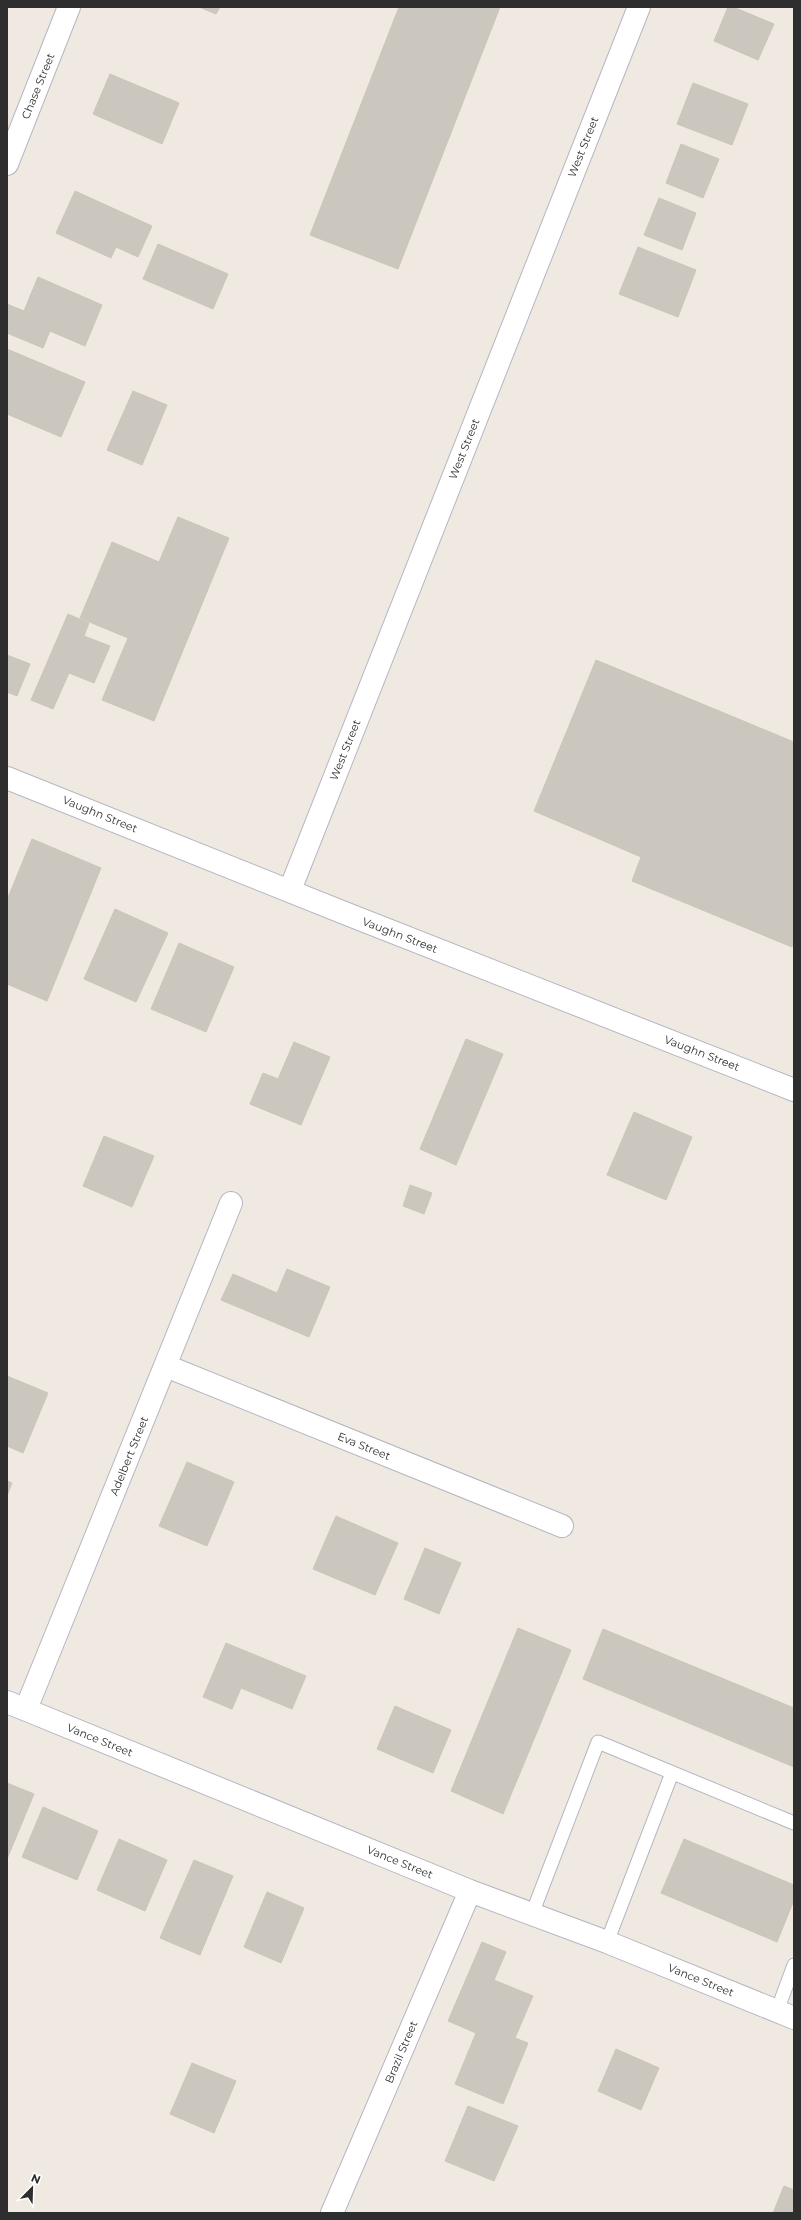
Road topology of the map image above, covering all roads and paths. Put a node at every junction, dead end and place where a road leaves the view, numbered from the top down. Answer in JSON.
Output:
{"nodes":[{"id":1,"x":69,"y":7,"type":"edge"},
{"id":2,"x":639,"y":7,"type":"edge"},
{"id":3,"x":7,"y":164,"type":"edge"},
{"id":4,"x":7,"y":778,"type":"edge"},
{"id":5,"x":290,"y":890,"type":"junction"},
{"id":6,"x":794,"y":1090,"type":"edge"},
{"id":7,"x":231,"y":1203,"type":"dead end"},
{"id":8,"x":166,"y":1366,"type":"junction"},
{"id":9,"x":562,"y":1526,"type":"dead end"},
{"id":10,"x":16,"y":1706,"type":"edge"},
{"id":11,"x":672,"y":1773,"type":"junction"},
{"id":12,"x":794,"y":1823,"type":"edge"},
{"id":13,"x":470,"y":1891,"type":"junction"},
{"id":14,"x":532,"y":1914,"type":"junction"},
{"id":15,"x":607,"y":1942,"type":"junction"},
{"id":16,"x":794,"y":1965,"type":"edge"},
{"id":17,"x":786,"y":2014,"type":"edge"},
{"id":18,"x":332,"y":2213,"type":"edge"}],
"edges":[{"from":1,"to":3,"type":"street","name":"Chase Street"},
{"from":2,"to":5,"type":"street","name":"West Street"},
{"from":4,"to":5,"type":"street","name":"Vaughn Street"},
{"from":5,"to":6,"type":"street","name":"Vaughn Street"},
{"from":7,"to":8,"type":"street","name":"Adelbert Street"},
{"from":8,"to":9,"type":"street","name":"Eva Street"},
{"from":8,"to":10,"type":"street","name":"Adelbert Street"},
{"from":10,"to":13,"type":"street","name":"Vance Street"},
{"from":11,"to":12,"type":"lane"},
{"from":11,"to":14,"type":"lane"},
{"from":11,"to":15,"type":"lane"},
{"from":13,"to":14,"type":"street","name":"Vance Street"},
{"from":13,"to":18,"type":"street","name":"Brazil Street"},
{"from":14,"to":15,"type":"street","name":"Vance Street"},
{"from":15,"to":17,"type":"street","name":"Vance Street"},
{"from":16,"to":17,"type":"lane"}]}
